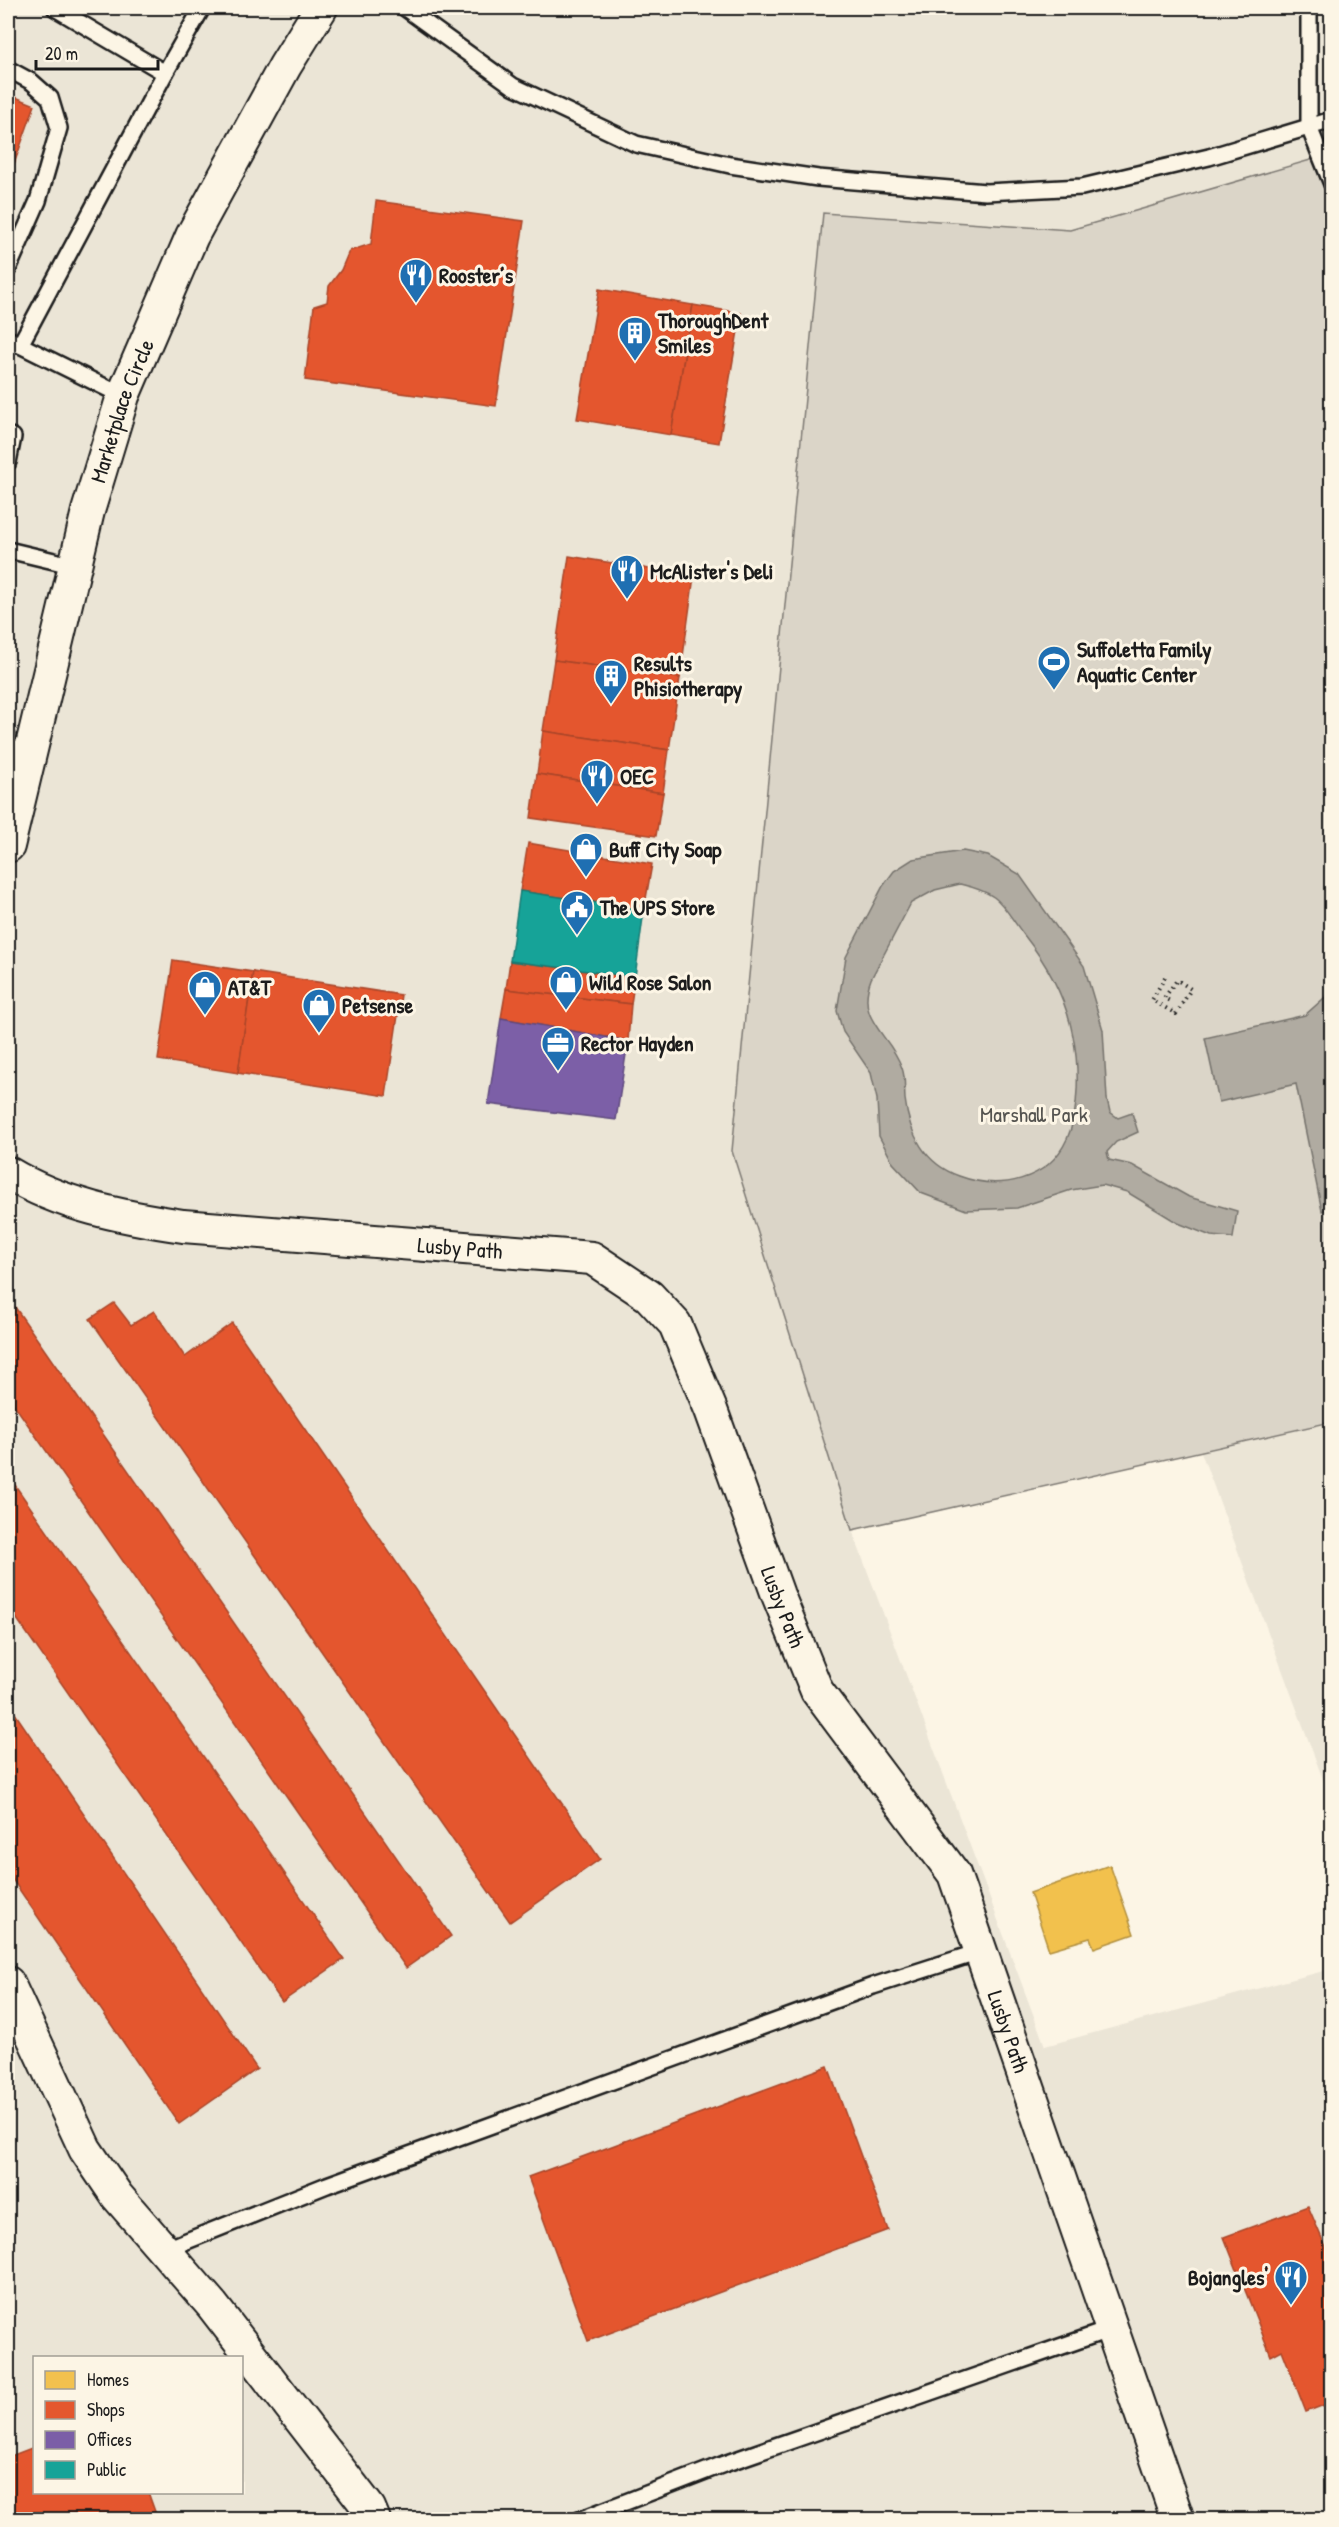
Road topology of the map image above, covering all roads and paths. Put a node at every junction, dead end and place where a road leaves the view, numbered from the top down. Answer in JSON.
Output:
{"nodes":[{"id":1,"x":56,"y":8,"type":"edge"},
{"id":2,"x":202,"y":8,"type":"edge"},
{"id":3,"x":321,"y":8,"type":"edge"},
{"id":4,"x":405,"y":8,"type":"edge"},
{"id":5,"x":1308,"y":8,"type":"edge"},
{"id":6,"x":8,"y":69,"type":"edge"},
{"id":7,"x":165,"y":73,"type":"junction"},
{"id":8,"x":1332,"y":120,"type":"edge"},
{"id":9,"x":1308,"y":127,"type":"junction"},
{"id":10,"x":1332,"y":184,"type":"edge"},
{"id":11,"x":8,"y":269,"type":"edge"},
{"id":12,"x":14,"y":342,"type":"edge"},
{"id":13,"x":123,"y":396,"type":"junction"},
{"id":14,"x":8,"y":435,"type":"edge"},
{"id":15,"x":8,"y":462,"type":"edge"},
{"id":16,"x":8,"y":550,"type":"edge"},
{"id":17,"x":75,"y":566,"type":"junction"},
{"id":18,"x":19,"y":749,"type":"edge"},
{"id":19,"x":8,"y":846,"type":"edge"},
{"id":20,"x":1165,"y":977,"type":"dead end"},
{"id":21,"x":1170,"y":1001,"type":"dead end"},
{"id":22,"x":8,"y":1173,"type":"edge"},
{"id":23,"x":979,"y":1952,"type":"junction"},
{"id":24,"x":8,"y":1983,"type":"edge"},
{"id":25,"x":164,"y":2250,"type":"junction"},
{"id":26,"x":1111,"y":2329,"type":"junction"},
{"id":27,"x":374,"y":2520,"type":"edge"},
{"id":28,"x":579,"y":2520,"type":"edge"},
{"id":29,"x":1178,"y":2520,"type":"edge"}],
"edges":[{"from":1,"to":7,"type":"lane"},
{"from":2,"to":7,"type":"lane"},
{"from":3,"to":13,"type":"street","name":"Marketplace Circle"},
{"from":4,"to":9,"type":"lane"},
{"from":5,"to":9,"type":"lane"},
{"from":6,"to":11,"type":"lane"},
{"from":7,"to":12,"type":"lane"},
{"from":8,"to":9,"type":"lane"},
{"from":9,"to":10,"type":"lane"},
{"from":12,"to":13,"type":"lane"},
{"from":13,"to":17,"type":"street","name":"Marketplace Circle"},
{"from":14,"to":15,"type":"lane"},
{"from":16,"to":17,"type":"lane"},
{"from":17,"to":18,"type":"street","name":"Marketplace Circle"},
{"from":18,"to":19,"type":"street","name":"Marketplace Circle"},
{"from":20,"to":21,"type":"path"},
{"from":22,"to":23,"type":"street","name":"Lusby Path"},
{"from":23,"to":25,"type":"lane"},
{"from":23,"to":26,"type":"street","name":"Lusby Path"},
{"from":24,"to":25,"type":"street"},
{"from":25,"to":27,"type":"street"},
{"from":26,"to":28,"type":"lane"},
{"from":26,"to":29,"type":"street","name":"Lusby Path"}]}
